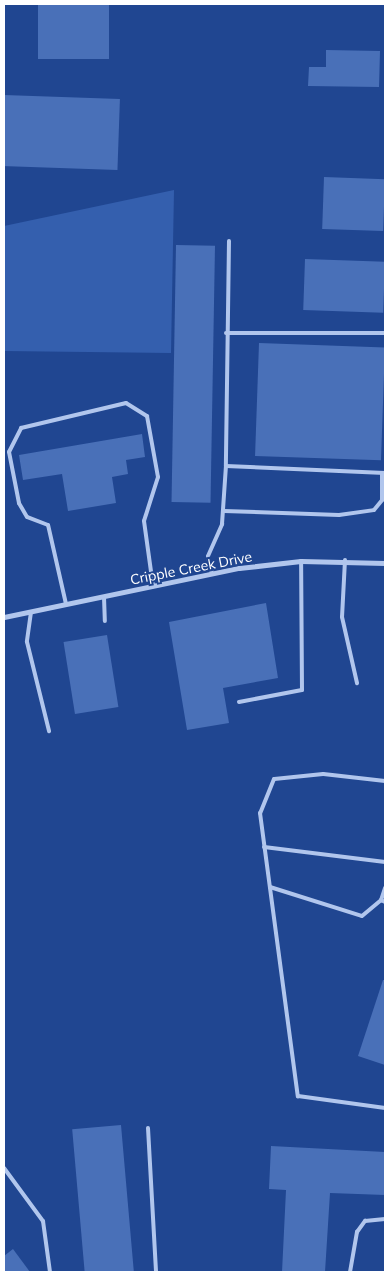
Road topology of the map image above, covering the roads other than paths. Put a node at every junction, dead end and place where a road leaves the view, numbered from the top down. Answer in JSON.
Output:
{"nodes":[{"id":1,"x":229,"y":241,"type":"dead end"},
{"id":2,"x":226,"y":333,"type":"junction"},
{"id":3,"x":385,"y":333,"type":"edge"},
{"id":4,"x":226,"y":466,"type":"junction"},
{"id":5,"x":384,"y":473,"type":"edge"},
{"id":6,"x":224,"y":510,"type":"junction"},
{"id":7,"x":345,"y":560,"type":"junction"},
{"id":8,"x":300,"y":561,"type":"junction"},
{"id":9,"x":385,"y":563,"type":"edge"},
{"id":10,"x":212,"y":574,"type":"junction"},
{"id":11,"x":153,"y":586,"type":"junction"},
{"id":12,"x":104,"y":597,"type":"junction"},
{"id":13,"x":66,"y":604,"type":"junction"},
{"id":14,"x":31,"y":612,"type":"junction"},
{"id":15,"x":4,"y":617,"type":"edge"},
{"id":16,"x":105,"y":621,"type":"dead end"},
{"id":17,"x":357,"y":683,"type":"dead end"},
{"id":18,"x":240,"y":702,"type":"dead end"},
{"id":19,"x":49,"y":731,"type":"dead end"},
{"id":20,"x":385,"y":781,"type":"edge"},
{"id":21,"x":264,"y":847,"type":"junction"},
{"id":22,"x":385,"y":862,"type":"edge"},
{"id":23,"x":270,"y":886,"type":"junction"},
{"id":24,"x":385,"y":888,"type":"edge"},
{"id":25,"x":383,"y":901,"type":"edge"},
{"id":26,"x":385,"y":1108,"type":"edge"},
{"id":27,"x":148,"y":1128,"type":"dead end"},
{"id":28,"x":4,"y":1168,"type":"edge"},
{"id":29,"x":385,"y":1219,"type":"edge"},
{"id":30,"x":50,"y":1272,"type":"edge"},
{"id":31,"x":156,"y":1272,"type":"edge"},
{"id":32,"x":350,"y":1272,"type":"edge"}],
"edges":[{"from":1,"to":2,"type":"lane"},
{"from":2,"to":3,"type":"lane"},
{"from":2,"to":4,"type":"lane"},
{"from":4,"to":5,"type":"lane"},
{"from":4,"to":6,"type":"lane"},
{"from":5,"to":6,"type":"lane"},
{"from":6,"to":10,"type":"lane"},
{"from":7,"to":8,"type":"street","name":"Cripple Creek Drive"},
{"from":7,"to":9,"type":"street","name":"Cripple Creek Drive"},
{"from":7,"to":17,"type":"lane"},
{"from":8,"to":10,"type":"street","name":"Cripple Creek Drive"},
{"from":8,"to":18,"type":"lane"},
{"from":10,"to":11,"type":"street","name":"Cripple Creek Drive"},
{"from":11,"to":12,"type":"street","name":"Cripple Creek Drive"},
{"from":11,"to":13,"type":"lane"},
{"from":12,"to":13,"type":"street","name":"Cripple Creek Drive"},
{"from":12,"to":16,"type":"lane"},
{"from":13,"to":14,"type":"street","name":"Cripple Creek Drive"},
{"from":14,"to":15,"type":"street","name":"Cripple Creek Drive"},
{"from":14,"to":19,"type":"lane"},
{"from":20,"to":21,"type":"lane"},
{"from":21,"to":22,"type":"lane"},
{"from":21,"to":23,"type":"lane"},
{"from":23,"to":25,"type":"lane"},
{"from":23,"to":26,"type":"lane"},
{"from":24,"to":25,"type":"lane"},
{"from":27,"to":31,"type":"lane"},
{"from":28,"to":30,"type":"lane"},
{"from":29,"to":32,"type":"lane"}]}
